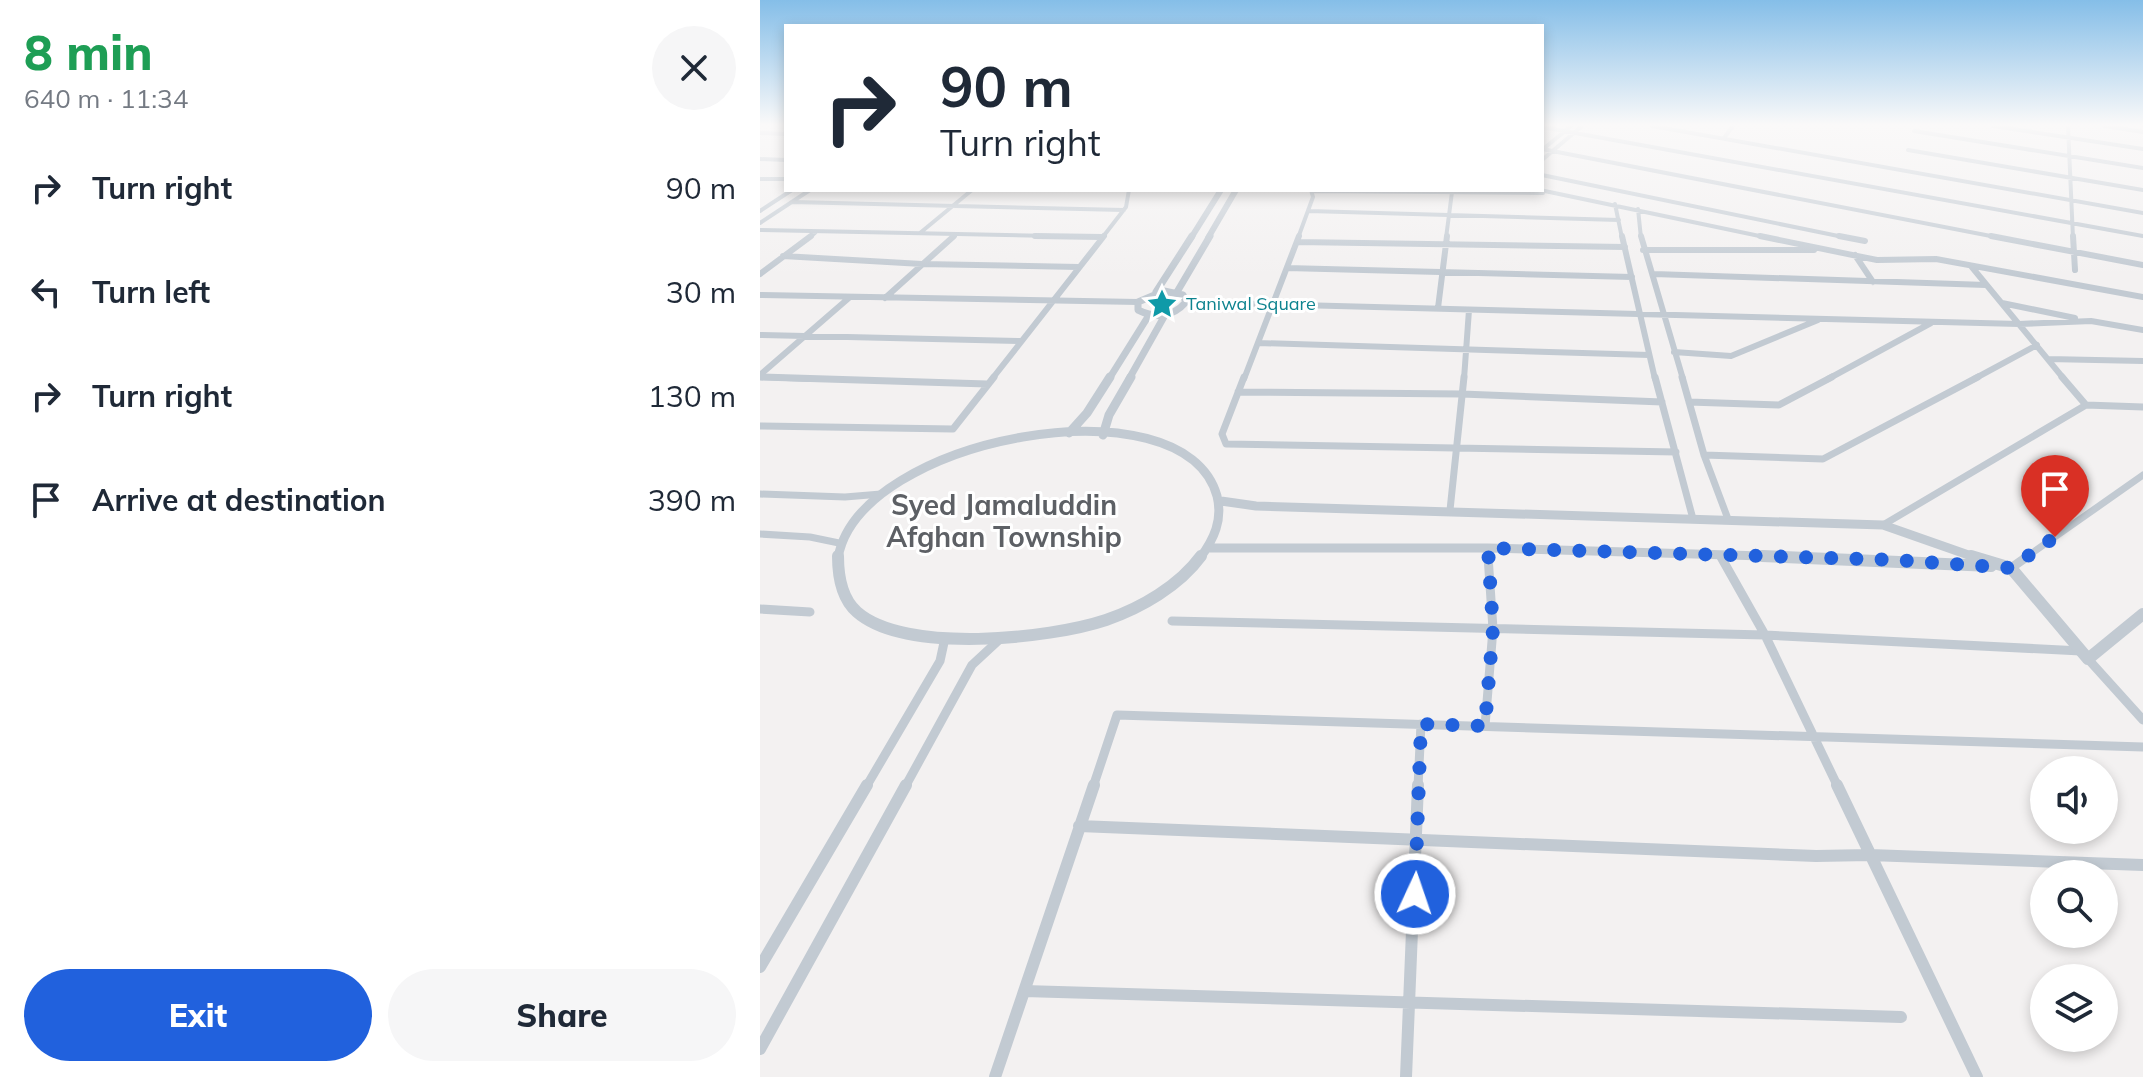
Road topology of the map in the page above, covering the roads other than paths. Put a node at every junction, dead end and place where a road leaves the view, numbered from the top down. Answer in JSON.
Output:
{"nodes":[{"id":1,"x":1548,"y":176,"type":"edge"},
{"id":2,"x":1683,"y":176,"type":"edge"},
{"id":3,"x":1814,"y":176,"type":"edge"},
{"id":4,"x":1939,"y":176,"type":"edge"},
{"id":5,"x":2061,"y":176,"type":"edge"},
{"id":6,"x":2071,"y":178,"type":"junction"},
{"id":7,"x":760,"y":179,"type":"edge"},
{"id":8,"x":784,"y":179,"type":"edge"},
{"id":9,"x":2143,"y":190,"type":"edge"},
{"id":10,"x":1544,"y":191,"type":"edge"},
{"id":11,"x":789,"y":192,"type":"edge"},
{"id":12,"x":807,"y":192,"type":"edge"},
{"id":13,"x":970,"y":192,"type":"edge"},
{"id":14,"x":1128,"y":192,"type":"edge"},
{"id":15,"x":1220,"y":192,"type":"edge"},
{"id":16,"x":1235,"y":192,"type":"edge"},
{"id":17,"x":1312,"y":192,"type":"edge"},
{"id":18,"x":1452,"y":192,"type":"joint"},
{"id":19,"x":1556,"y":193,"type":"junction"},
{"id":20,"x":2072,"y":200,"type":"junction"},
{"id":21,"x":792,"y":202,"type":"junction"},
{"id":22,"x":760,"y":204,"type":"edge"},
{"id":23,"x":771,"y":204,"type":"junction"},
{"id":24,"x":1615,"y":204,"type":"junction"},
{"id":25,"x":952,"y":206,"type":"junction"},
{"id":26,"x":1638,"y":209,"type":"junction"},
{"id":27,"x":1124,"y":210,"type":"junction"},
{"id":28,"x":760,"y":211,"type":"edge"},
{"id":29,"x":1309,"y":211,"type":"junction"},
{"id":30,"x":2143,"y":213,"type":"edge"},
{"id":31,"x":1449,"y":216,"type":"junction"},
{"id":32,"x":1619,"y":220,"type":"junction"},
{"id":33,"x":760,"y":223,"type":"edge"},
{"id":34,"x":2073,"y":223,"type":"junction"},
{"id":35,"x":760,"y":230,"type":"edge"},
{"id":36,"x":817,"y":231,"type":"junction"},
{"id":37,"x":919,"y":233,"type":"junction"},
{"id":38,"x":955,"y":234,"type":"junction"},
{"id":39,"x":2143,"y":236,"type":"edge"},
{"id":40,"x":1102,"y":237,"type":"junction"},
{"id":41,"x":1865,"y":241,"type":"dead end"},
{"id":42,"x":1297,"y":242,"type":"junction"},
{"id":43,"x":1446,"y":243,"type":"junction"},
{"id":44,"x":1625,"y":247,"type":"junction"},
{"id":45,"x":1643,"y":250,"type":"junction"},
{"id":46,"x":1831,"y":250,"type":"junction"},
{"id":47,"x":2074,"y":252,"type":"junction"},
{"id":48,"x":1854,"y":255,"type":"junction"},
{"id":49,"x":783,"y":256,"type":"junction"},
{"id":50,"x":922,"y":264,"type":"junction"},
{"id":51,"x":2143,"y":265,"type":"edge"},
{"id":52,"x":1970,"y":266,"type":"junction"},
{"id":53,"x":1079,"y":267,"type":"junction"},
{"id":54,"x":1287,"y":268,"type":"junction"},
{"id":55,"x":2075,"y":270,"type":"dead end"},
{"id":56,"x":1442,"y":273,"type":"junction"},
{"id":57,"x":760,"y":274,"type":"edge"},
{"id":58,"x":1654,"y":274,"type":"junction"},
{"id":59,"x":1632,"y":277,"type":"junction"},
{"id":60,"x":1873,"y":282,"type":"junction"},
{"id":61,"x":1986,"y":285,"type":"junction"},
{"id":62,"x":1156,"y":292,"type":"junction"},
{"id":63,"x":1177,"y":292,"type":"junction"},
{"id":64,"x":760,"y":295,"type":"edge"},
{"id":65,"x":851,"y":297,"type":"junction"},
{"id":66,"x":2143,"y":297,"type":"edge"},
{"id":67,"x":885,"y":298,"type":"junction"},
{"id":68,"x":1052,"y":301,"type":"junction"},
{"id":69,"x":1138,"y":302,"type":"junction"},
{"id":70,"x":1186,"y":302,"type":"junction"},
{"id":71,"x":2001,"y":303,"type":"junction"},
{"id":72,"x":1272,"y":305,"type":"junction"},
{"id":73,"x":1438,"y":308,"type":"junction"},
{"id":74,"x":1469,"y":310,"type":"junction"},
{"id":75,"x":1638,"y":314,"type":"junction"},
{"id":76,"x":1664,"y":314,"type":"junction"},
{"id":77,"x":1149,"y":315,"type":"junction"},
{"id":78,"x":1165,"y":315,"type":"junction"},
{"id":79,"x":1822,"y":318,"type":"junction"},
{"id":80,"x":1934,"y":321,"type":"junction"},
{"id":81,"x":2091,"y":321,"type":"junction"},
{"id":82,"x":2019,"y":324,"type":"junction"},
{"id":83,"x":2143,"y":330,"type":"edge"},
{"id":84,"x":760,"y":335,"type":"edge"},
{"id":85,"x":806,"y":336,"type":"junction"},
{"id":86,"x":1021,"y":341,"type":"junction"},
{"id":87,"x":1258,"y":343,"type":"junction"},
{"id":88,"x":2037,"y":345,"type":"junction"},
{"id":89,"x":1465,"y":350,"type":"junction"},
{"id":90,"x":1674,"y":352,"type":"junction"},
{"id":91,"x":1649,"y":355,"type":"junction"},
{"id":92,"x":2048,"y":359,"type":"junction"},
{"id":93,"x":2143,"y":361,"type":"edge"},
{"id":94,"x":760,"y":376,"type":"edge"},
{"id":95,"x":987,"y":384,"type":"junction"},
{"id":96,"x":1238,"y":392,"type":"junction"},
{"id":97,"x":1462,"y":394,"type":"junction"},
{"id":98,"x":1662,"y":402,"type":"junction"},
{"id":99,"x":1689,"y":402,"type":"junction"},
{"id":100,"x":2086,"y":405,"type":"junction"},
{"id":101,"x":2143,"y":407,"type":"edge"},
{"id":102,"x":760,"y":426,"type":"edge"},
{"id":103,"x":1069,"y":433,"type":"junction"},
{"id":104,"x":1103,"y":435,"type":"junction"},
{"id":105,"x":1459,"y":446,"type":"junction"},
{"id":106,"x":1676,"y":452,"type":"junction"},
{"id":107,"x":1704,"y":455,"type":"junction"},
{"id":108,"x":2143,"y":475,"type":"edge"},
{"id":109,"x":760,"y":494,"type":"edge"},
{"id":110,"x":881,"y":494,"type":"junction"},
{"id":111,"x":1221,"y":501,"type":"junction"},
{"id":112,"x":1450,"y":510,"type":"junction"},
{"id":113,"x":1693,"y":519,"type":"junction"},
{"id":114,"x":1728,"y":519,"type":"junction"},
{"id":115,"x":1883,"y":525,"type":"junction"},
{"id":116,"x":760,"y":534,"type":"edge"},
{"id":117,"x":839,"y":543,"type":"junction"},
{"id":118,"x":1210,"y":548,"type":"junction"},
{"id":119,"x":1488,"y":548,"type":"junction"},
{"id":120,"x":1721,"y":557,"type":"junction"},
{"id":121,"x":2011,"y":568,"type":"junction"},
{"id":122,"x":760,"y":609,"type":"edge"},
{"id":123,"x":810,"y":612,"type":"dead end"},
{"id":124,"x":2143,"y":614,"type":"edge"},
{"id":125,"x":1172,"y":621,"type":"dead end"},
{"id":126,"x":1493,"y":629,"type":"junction"},
{"id":127,"x":1765,"y":635,"type":"junction"},
{"id":128,"x":945,"y":638,"type":"junction"},
{"id":129,"x":999,"y":640,"type":"junction"},
{"id":130,"x":2085,"y":655,"type":"junction"},
{"id":131,"x":2143,"y":720,"type":"edge"},
{"id":132,"x":1421,"y":724,"type":"junction"},
{"id":133,"x":1485,"y":726,"type":"junction"},
{"id":134,"x":1813,"y":736,"type":"junction"},
{"id":135,"x":2143,"y":747,"type":"edge"},
{"id":136,"x":1079,"y":826,"type":"junction"},
{"id":137,"x":1417,"y":840,"type":"junction"},
{"id":138,"x":1870,"y":855,"type":"junction"},
{"id":139,"x":2143,"y":865,"type":"edge"},
{"id":140,"x":760,"y":967,"type":"edge"},
{"id":141,"x":1024,"y":991,"type":"junction"},
{"id":142,"x":1409,"y":1002,"type":"junction"},
{"id":143,"x":1901,"y":1017,"type":"dead end"},
{"id":144,"x":760,"y":1049,"type":"edge"},
{"id":145,"x":995,"y":1077,"type":"edge"},
{"id":146,"x":1406,"y":1077,"type":"edge"},
{"id":147,"x":1977,"y":1077,"type":"edge"}],
"edges":[{"from":1,"to":41,"type":"street"},
{"from":2,"to":47,"type":"street"},
{"from":3,"to":34,"type":"street"},
{"from":4,"to":20,"type":"street"},
{"from":5,"to":6,"type":"street"},
{"from":6,"to":9,"type":"street"},
{"from":6,"to":20,"type":"street"},
{"from":7,"to":8,"type":"street"},
{"from":10,"to":19,"type":"street"},
{"from":11,"to":23,"type":"street"},
{"from":12,"to":21,"type":"street"},
{"from":13,"to":25,"type":"street"},
{"from":14,"to":27,"type":"street"},
{"from":15,"to":62,"type":"street"},
{"from":16,"to":63,"type":"street"},
{"from":17,"to":29,"type":"street"},
{"from":18,"to":19,"type":"street"},
{"from":18,"to":31,"type":"street"},
{"from":19,"to":24,"type":"street"},
{"from":20,"to":30,"type":"street"},
{"from":20,"to":34,"type":"street"},
{"from":21,"to":25,"type":"street"},
{"from":21,"to":33,"type":"street"},
{"from":22,"to":23,"type":"street"},
{"from":23,"to":28,"type":"street"},
{"from":24,"to":26,"type":"street"},
{"from":24,"to":32,"type":"street"},
{"from":25,"to":27,"type":"street"},
{"from":25,"to":37,"type":"street"},
{"from":26,"to":45,"type":"street"},
{"from":26,"to":46,"type":"street"},
{"from":27,"to":40,"type":"street"},
{"from":29,"to":31,"type":"street"},
{"from":29,"to":42,"type":"street"},
{"from":31,"to":32,"type":"street"},
{"from":31,"to":43,"type":"street"},
{"from":32,"to":44,"type":"street"},
{"from":34,"to":39,"type":"street"},
{"from":34,"to":47,"type":"street"},
{"from":35,"to":36,"type":"street"},
{"from":36,"to":37,"type":"street"},
{"from":36,"to":49,"type":"street"},
{"from":37,"to":38,"type":"street"},
{"from":38,"to":40,"type":"street"},
{"from":38,"to":50,"type":"street"},
{"from":40,"to":53,"type":"street"},
{"from":42,"to":43,"type":"street"},
{"from":42,"to":54,"type":"street"},
{"from":43,"to":44,"type":"street"},
{"from":43,"to":56,"type":"street"},
{"from":44,"to":59,"type":"street"},
{"from":45,"to":46,"type":"street"},
{"from":45,"to":58,"type":"street"},
{"from":46,"to":48,"type":"street"},
{"from":47,"to":51,"type":"street"},
{"from":47,"to":55,"type":"street"},
{"from":48,"to":52,"type":"street"},
{"from":48,"to":60,"type":"street"},
{"from":49,"to":50,"type":"street"},
{"from":49,"to":57,"type":"street"},
{"from":50,"to":53,"type":"street"},
{"from":50,"to":67,"type":"street"},
{"from":52,"to":61,"type":"street"},
{"from":52,"to":66,"type":"street"},
{"from":53,"to":68,"type":"street"},
{"from":54,"to":56,"type":"street"},
{"from":54,"to":72,"type":"street"},
{"from":56,"to":59,"type":"street"},
{"from":56,"to":73,"type":"street"},
{"from":58,"to":60,"type":"street"},
{"from":58,"to":76,"type":"street"},
{"from":59,"to":75,"type":"street"},
{"from":60,"to":61,"type":"street"},
{"from":61,"to":71,"type":"street"},
{"from":62,"to":63,"type":"street"},
{"from":62,"to":69,"type":"street"},
{"from":63,"to":70,"type":"street"},
{"from":64,"to":65,"type":"street"},
{"from":65,"to":67,"type":"street"},
{"from":65,"to":85,"type":"street"},
{"from":67,"to":68,"type":"street"},
{"from":68,"to":69,"type":"street"},
{"from":68,"to":86,"type":"street"},
{"from":69,"to":77,"type":"street"},
{"from":70,"to":72,"type":"street"},
{"from":70,"to":78,"type":"street"},
{"from":71,"to":81,"type":"street"},
{"from":71,"to":82,"type":"street"},
{"from":72,"to":73,"type":"street"},
{"from":72,"to":87,"type":"street"},
{"from":73,"to":74,"type":"street"},
{"from":74,"to":75,"type":"street"},
{"from":74,"to":89,"type":"street"},
{"from":75,"to":76,"type":"street"},
{"from":75,"to":91,"type":"street"},
{"from":76,"to":79,"type":"street"},
{"from":76,"to":90,"type":"street"},
{"from":77,"to":78,"type":"street"},
{"from":77,"to":103,"type":"street"},
{"from":78,"to":104,"type":"street"},
{"from":79,"to":80,"type":"street"},
{"from":79,"to":90,"type":"street"},
{"from":80,"to":82,"type":"street"},
{"from":80,"to":99,"type":"street"},
{"from":81,"to":82,"type":"street"},
{"from":81,"to":83,"type":"street"},
{"from":82,"to":88,"type":"street"},
{"from":84,"to":85,"type":"street"},
{"from":85,"to":86,"type":"street"},
{"from":85,"to":94,"type":"street"},
{"from":86,"to":95,"type":"street"},
{"from":87,"to":89,"type":"street"},
{"from":87,"to":96,"type":"street"},
{"from":88,"to":92,"type":"street"},
{"from":88,"to":107,"type":"street"},
{"from":89,"to":91,"type":"street"},
{"from":89,"to":97,"type":"street"},
{"from":90,"to":99,"type":"street"},
{"from":91,"to":98,"type":"street"},
{"from":92,"to":93,"type":"street"},
{"from":92,"to":100,"type":"street"},
{"from":94,"to":95,"type":"street"},
{"from":95,"to":102,"type":"street"},
{"from":96,"to":97,"type":"street"},
{"from":96,"to":105,"type":"street"},
{"from":97,"to":98,"type":"street"},
{"from":97,"to":105,"type":"street"},
{"from":98,"to":106,"type":"street"},
{"from":99,"to":107,"type":"street"},
{"from":100,"to":101,"type":"street"},
{"from":100,"to":115,"type":"street"},
{"from":103,"to":104,"type":"street"},
{"from":103,"to":110,"type":"street"},
{"from":104,"to":111,"type":"street"},
{"from":105,"to":106,"type":"street"},
{"from":105,"to":112,"type":"street"},
{"from":106,"to":113,"type":"street"},
{"from":107,"to":114,"type":"street"},
{"from":108,"to":121,"type":"street"},
{"from":109,"to":110,"type":"street"},
{"from":110,"to":117,"type":"street"},
{"from":111,"to":112,"type":"street"},
{"from":111,"to":118,"type":"street"},
{"from":112,"to":113,"type":"street"},
{"from":113,"to":114,"type":"street"},
{"from":114,"to":115,"type":"street"},
{"from":115,"to":121,"type":"street"},
{"from":116,"to":117,"type":"street"},
{"from":117,"to":128,"type":"street"},
{"from":118,"to":119,"type":"street"},
{"from":118,"to":129,"type":"street"},
{"from":119,"to":120,"type":"street"},
{"from":119,"to":126,"type":"street"},
{"from":120,"to":121,"type":"street"},
{"from":120,"to":127,"type":"street"},
{"from":121,"to":130,"type":"street"},
{"from":122,"to":123,"type":"street"},
{"from":124,"to":130,"type":"street"},
{"from":125,"to":126,"type":"street"},
{"from":126,"to":127,"type":"street"},
{"from":126,"to":133,"type":"street"},
{"from":127,"to":130,"type":"street"},
{"from":127,"to":134,"type":"street"},
{"from":128,"to":129,"type":"street"},
{"from":128,"to":140,"type":"street"},
{"from":129,"to":144,"type":"street"},
{"from":130,"to":131,"type":"street"},
{"from":132,"to":133,"type":"street"},
{"from":132,"to":136,"type":"street"},
{"from":132,"to":137,"type":"street"},
{"from":133,"to":134,"type":"street"},
{"from":134,"to":135,"type":"street"},
{"from":134,"to":138,"type":"street"},
{"from":136,"to":137,"type":"street"},
{"from":136,"to":141,"type":"street"},
{"from":137,"to":138,"type":"street"},
{"from":137,"to":142,"type":"street"},
{"from":138,"to":139,"type":"street"},
{"from":138,"to":147,"type":"street"},
{"from":141,"to":142,"type":"street"},
{"from":141,"to":145,"type":"street"},
{"from":142,"to":143,"type":"street"},
{"from":142,"to":146,"type":"street"}]}
